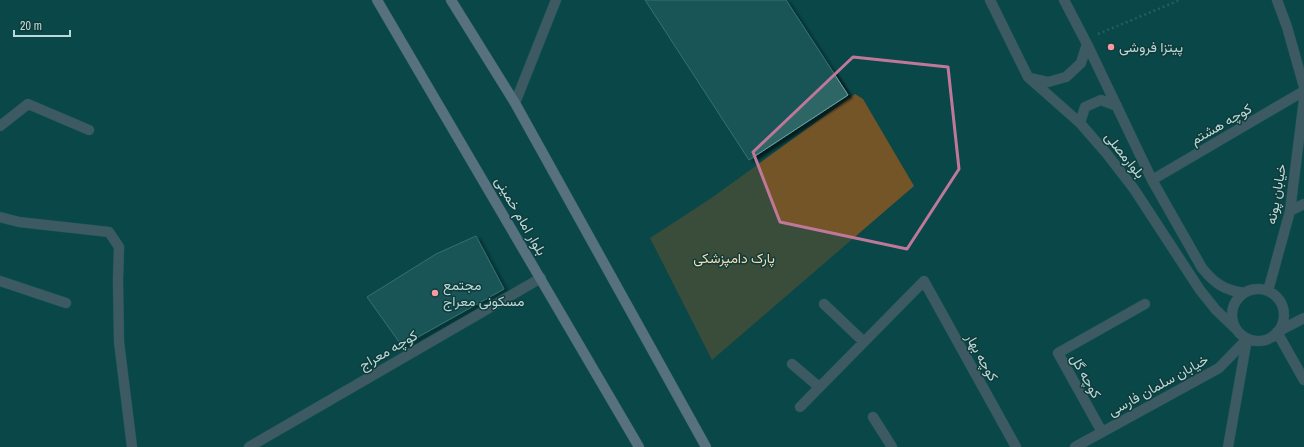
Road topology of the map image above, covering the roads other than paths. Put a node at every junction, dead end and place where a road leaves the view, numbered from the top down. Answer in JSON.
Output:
{"nodes":[{"id":1,"x":378,"y":0,"type":"edge"},
{"id":2,"x":451,"y":0,"type":"edge"},
{"id":3,"x":556,"y":0,"type":"edge"},
{"id":4,"x":990,"y":0,"type":"edge"},
{"id":5,"x":1064,"y":0,"type":"edge"},
{"id":6,"x":1277,"y":0,"type":"edge"},
{"id":7,"x":1085,"y":41,"type":"junction"},
{"id":8,"x":1028,"y":77,"type":"junction"},
{"id":9,"x":1304,"y":87,"type":"edge"},
{"id":10,"x":1304,"y":91,"type":"edge"},
{"id":11,"x":1304,"y":99,"type":"edge"},
{"id":12,"x":515,"y":103,"type":"junction"},
{"id":13,"x":1117,"y":106,"type":"junction"},
{"id":14,"x":1080,"y":123,"type":"junction"},
{"id":15,"x":0,"y":126,"type":"edge"},
{"id":16,"x":89,"y":130,"type":"dead end"},
{"id":17,"x":1152,"y":180,"type":"junction"},
{"id":18,"x":1304,"y":204,"type":"edge"},
{"id":19,"x":1290,"y":211,"type":"junction"},
{"id":20,"x":0,"y":217,"type":"edge"},
{"id":21,"x":541,"y":278,"type":"junction"},
{"id":22,"x":0,"y":282,"type":"edge"},
{"id":23,"x":1268,"y":291,"type":"junction"},
{"id":24,"x":1244,"y":293,"type":"junction"},
{"id":25,"x":66,"y":303,"type":"dead end"},
{"id":26,"x":824,"y":304,"type":"dead end"},
{"id":27,"x":1145,"y":304,"type":"dead end"},
{"id":28,"x":1304,"y":318,"type":"edge"},
{"id":29,"x":1237,"y":330,"type":"junction"},
{"id":30,"x":1277,"y":332,"type":"junction"},
{"id":31,"x":1247,"y":339,"type":"junction"},
{"id":32,"x":864,"y":342,"type":"junction"},
{"id":33,"x":792,"y":364,"type":"dead end"},
{"id":34,"x":1304,"y":380,"type":"edge"},
{"id":35,"x":819,"y":388,"type":"junction"},
{"id":36,"x":800,"y":407,"type":"dead end"},
{"id":37,"x":874,"y":417,"type":"dead end"},
{"id":38,"x":1102,"y":432,"type":"junction"},
{"id":39,"x":1080,"y":446,"type":"edge"},
{"id":40,"x":132,"y":447,"type":"edge"},
{"id":41,"x":249,"y":447,"type":"edge"},
{"id":42,"x":639,"y":447,"type":"edge"},
{"id":43,"x":706,"y":447,"type":"edge"},
{"id":44,"x":892,"y":447,"type":"edge"},
{"id":45,"x":1016,"y":447,"type":"edge"},
{"id":46,"x":1228,"y":447,"type":"edge"}],
"edges":[{"from":1,"to":21,"type":"main road","name":"بلوار امام خمینی"},
{"from":2,"to":12,"type":"main road"},
{"from":3,"to":12,"type":"street"},
{"from":4,"to":8,"type":"street","name":"بلوارمصلی"},
{"from":5,"to":7,"type":"street","name":"بلوارمصلی"},
{"from":6,"to":9,"type":"street"},
{"from":7,"to":8,"type":"street"},
{"from":7,"to":13,"type":"street","name":"بلوارمصلی"},
{"from":8,"to":14,"type":"street","name":"بلوارمصلی"},
{"from":10,"to":17,"type":"street","name":"کوچه هشتم"},
{"from":11,"to":19,"type":"street","name":"خیابان پونه"},
{"from":12,"to":43,"type":"main road"},
{"from":13,"to":14,"type":"street"},
{"from":13,"to":17,"type":"street","name":"بلوارمصلی"},
{"from":14,"to":29,"type":"street","name":"بلوارمصلی"},
{"from":15,"to":16,"type":"street"},
{"from":17,"to":24,"type":"street","name":"بلوارمصلی"},
{"from":18,"to":19,"type":"street"},
{"from":19,"to":23,"type":"street","name":"خیابان پونه"},
{"from":20,"to":40,"type":"street"},
{"from":21,"to":41,"type":"street","name":"کوچه معراج"},
{"from":21,"to":42,"type":"main road","name":"بلوار امام خمینی"},
{"from":22,"to":25,"type":"street"},
{"from":23,"to":24,"type":"street"},
{"from":23,"to":30,"type":"street"},
{"from":24,"to":29,"type":"street"},
{"from":26,"to":32,"type":"street"},
{"from":27,"to":38,"type":"street","name":"کوچه گل"},
{"from":28,"to":30,"type":"street"},
{"from":29,"to":31,"type":"street"},
{"from":30,"to":31,"type":"street"},
{"from":30,"to":34,"type":"street"},
{"from":31,"to":38,"type":"street","name":"خیابان سلمان فارسی"},
{"from":31,"to":46,"type":"street"},
{"from":32,"to":35,"type":"street"},
{"from":32,"to":45,"type":"street","name":"کوچه بهار"},
{"from":33,"to":35,"type":"street"},
{"from":35,"to":36,"type":"street"},
{"from":37,"to":44,"type":"street"},
{"from":38,"to":39,"type":"street","name":"خیابان سلمان فارسی"}]}
